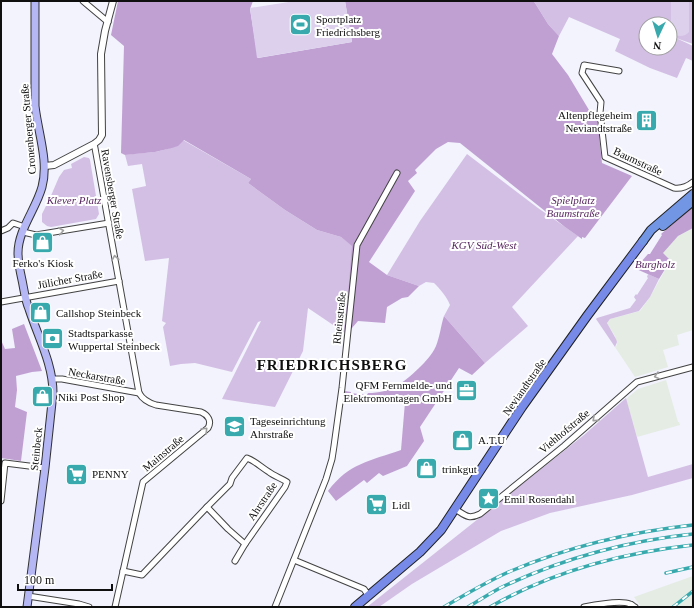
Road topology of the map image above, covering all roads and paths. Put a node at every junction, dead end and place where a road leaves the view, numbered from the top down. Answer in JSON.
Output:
{"nodes":[{"id":1,"x":35,"y":1,"type":"edge"},
{"id":2,"x":83,"y":1,"type":"edge"},
{"id":3,"x":113,"y":1,"type":"edge"},
{"id":4,"x":108,"y":22,"type":"junction"},
{"id":5,"x":619,"y":71,"type":"dead end"},
{"id":6,"x":94,"y":144,"type":"junction"},
{"id":7,"x":44,"y":166,"type":"junction"},
{"id":8,"x":397,"y":173,"type":"dead end"},
{"id":9,"x":693,"y":182,"type":"edge"},
{"id":10,"x":693,"y":194,"type":"edge"},
{"id":11,"x":693,"y":201,"type":"edge"},
{"id":12,"x":109,"y":223,"type":"junction"},
{"id":13,"x":24,"y":230,"type":"junction"},
{"id":14,"x":1,"y":232,"type":"edge"},
{"id":15,"x":643,"y":241,"type":"junction"},
{"id":16,"x":119,"y":281,"type":"junction"},
{"id":17,"x":25,"y":297,"type":"junction"},
{"id":18,"x":1,"y":302,"type":"edge"},
{"id":19,"x":693,"y":367,"type":"edge"},
{"id":20,"x":52,"y":379,"type":"junction"},
{"id":21,"x":139,"y":393,"type":"junction"},
{"id":22,"x":45,"y":468,"type":"junction"},
{"id":23,"x":1,"y":501,"type":"edge"},
{"id":24,"x":207,"y":507,"type":"junction"},
{"id":25,"x":455,"y":509,"type":"junction"},
{"id":26,"x":245,"y":544,"type":"junction"},
{"id":27,"x":294,"y":560,"type":"junction"},
{"id":28,"x":235,"y":561,"type":"dead end"},
{"id":29,"x":123,"y":571,"type":"junction"},
{"id":30,"x":368,"y":595,"type":"junction"},
{"id":31,"x":28,"y":596,"type":"junction"},
{"id":32,"x":80,"y":606,"type":"edge"},
{"id":33,"x":27,"y":607,"type":"edge"},
{"id":34,"x":89,"y":607,"type":"edge"},
{"id":35,"x":115,"y":607,"type":"edge"},
{"id":36,"x":275,"y":607,"type":"edge"},
{"id":37,"x":355,"y":607,"type":"edge"},
{"id":38,"x":584,"y":607,"type":"edge"},
{"id":39,"x":635,"y":607,"type":"edge"}],
"edges":[{"from":1,"to":7,"type":"main road","name":"Cronenberger Straße"},
{"from":2,"to":4,"type":"street"},
{"from":3,"to":4,"type":"street","name":"Ravensberger Straße"},
{"from":4,"to":6,"type":"street","name":"Ravensberger Straße"},
{"from":5,"to":9,"type":"street","name":"Baumstraße"},
{"from":6,"to":7,"type":"street"},
{"from":6,"to":12,"type":"street","name":"Ravensberger Straße"},
{"from":7,"to":13,"type":"main road","name":"Cronenberger Straße"},
{"from":8,"to":27,"type":"street","name":"Rheinstraße"},
{"from":10,"to":15,"type":"highway"},
{"from":11,"to":15,"type":"highway"},
{"from":13,"to":12,"type":"street","one_way":true},
{"from":16,"to":12,"type":"street","name":"Ravensberger Straße","one_way":true},
{"from":13,"to":14,"type":"street"},
{"from":13,"to":17,"type":"main road","name":"Cronenberger Straße"},
{"from":15,"to":25,"type":"main road","name":"Neviandtstraße"},
{"from":16,"to":17,"type":"street","name":"Jülicher Straße"},
{"from":16,"to":21,"type":"street","name":"Ravensberger Straße"},
{"from":17,"to":18,"type":"street","name":"Jülicher Straße"},
{"from":17,"to":20,"type":"main road","name":"Steinbeck"},
{"from":19,"to":25,"type":"street","name":"Viehhofstraße","one_way":true},
{"from":20,"to":21,"type":"street","name":"Neckarstraße"},
{"from":20,"to":22,"type":"main road","name":"Steinbeck"},
{"from":29,"to":21,"type":"street","name":"Mainstraße","one_way":true},
{"from":22,"to":23,"type":"street"},
{"from":22,"to":31,"type":"main road","name":"Steinbeck"},
{"from":24,"to":26,"type":"street"},
{"from":24,"to":26,"type":"street","name":"Ahrstraße"},
{"from":24,"to":29,"type":"street","name":"Ahrstraße"},
{"from":25,"to":30,"type":"main road","name":"Neviandtstraße"},
{"from":26,"to":28,"type":"street","name":"Ahrstraße"},
{"from":27,"to":30,"type":"street"},
{"from":27,"to":36,"type":"street","name":"Rheinstraße"},
{"from":29,"to":35,"type":"street","name":"Mainstraße"},
{"from":30,"to":37,"type":"main road"},
{"from":31,"to":32,"type":"street"},
{"from":31,"to":33,"type":"main road","name":"Steinbeck"},
{"from":32,"to":34,"type":"street"},
{"from":38,"to":39,"type":"street"}]}
